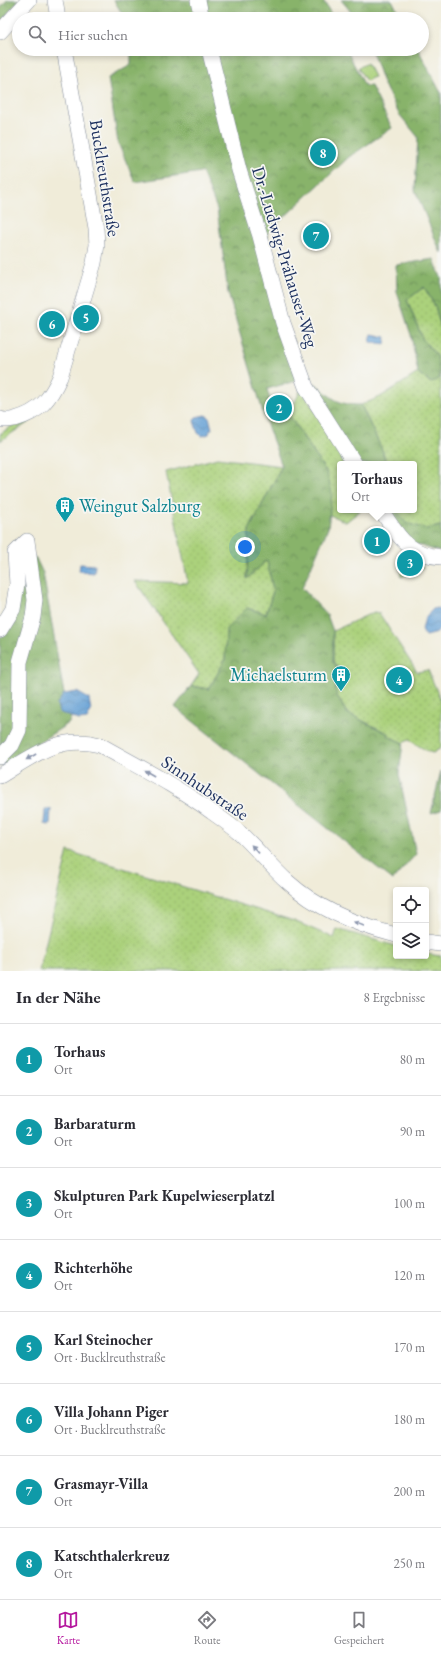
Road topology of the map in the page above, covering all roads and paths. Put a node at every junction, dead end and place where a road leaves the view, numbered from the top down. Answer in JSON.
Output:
{"nodes":[{"id":1,"x":55,"y":0,"type":"edge"},
{"id":2,"x":198,"y":0,"type":"edge"},
{"id":3,"x":22,"y":2,"type":"edge"},
{"id":4,"x":15,"y":12,"type":"edge"},
{"id":5,"x":57,"y":12,"type":"edge"},
{"id":6,"x":201,"y":12,"type":"edge"},
{"id":7,"x":12,"y":16,"type":"edge"},
{"id":8,"x":0,"y":32,"type":"edge"},
{"id":9,"x":65,"y":56,"type":"edge"},
{"id":10,"x":212,"y":56,"type":"edge"},
{"id":11,"x":2,"y":420,"type":"edge"},
{"id":12,"x":353,"y":461,"type":"edge"},
{"id":13,"x":383,"y":513,"type":"edge"},
{"id":14,"x":441,"y":557,"type":"edge"},
{"id":15,"x":0,"y":630,"type":"edge"},
{"id":16,"x":0,"y":758,"type":"edge"},
{"id":17,"x":0,"y":776,"type":"edge"},
{"id":18,"x":393,"y":934,"type":"edge"},
{"id":19,"x":429,"y":942,"type":"edge"},
{"id":20,"x":441,"y":944,"type":"edge"}],
"edges":[{"from":1,"to":5,"type":"street"},
{"from":2,"to":6,"type":"street"},
{"from":3,"to":4,"type":"street"},
{"from":7,"to":8,"type":"street"},
{"from":9,"to":11,"type":"street","name":"Bucklreuthstraße"},
{"from":10,"to":12,"type":"street","name":"Dr.-Ludwig-Prähauser-Weg"},
{"from":13,"to":14,"type":"street"},
{"from":15,"to":16,"type":"street"},
{"from":18,"to":17,"type":"street","name":"Sinnhubstraße","one_way":true},
{"from":19,"to":20,"type":"street"}]}
